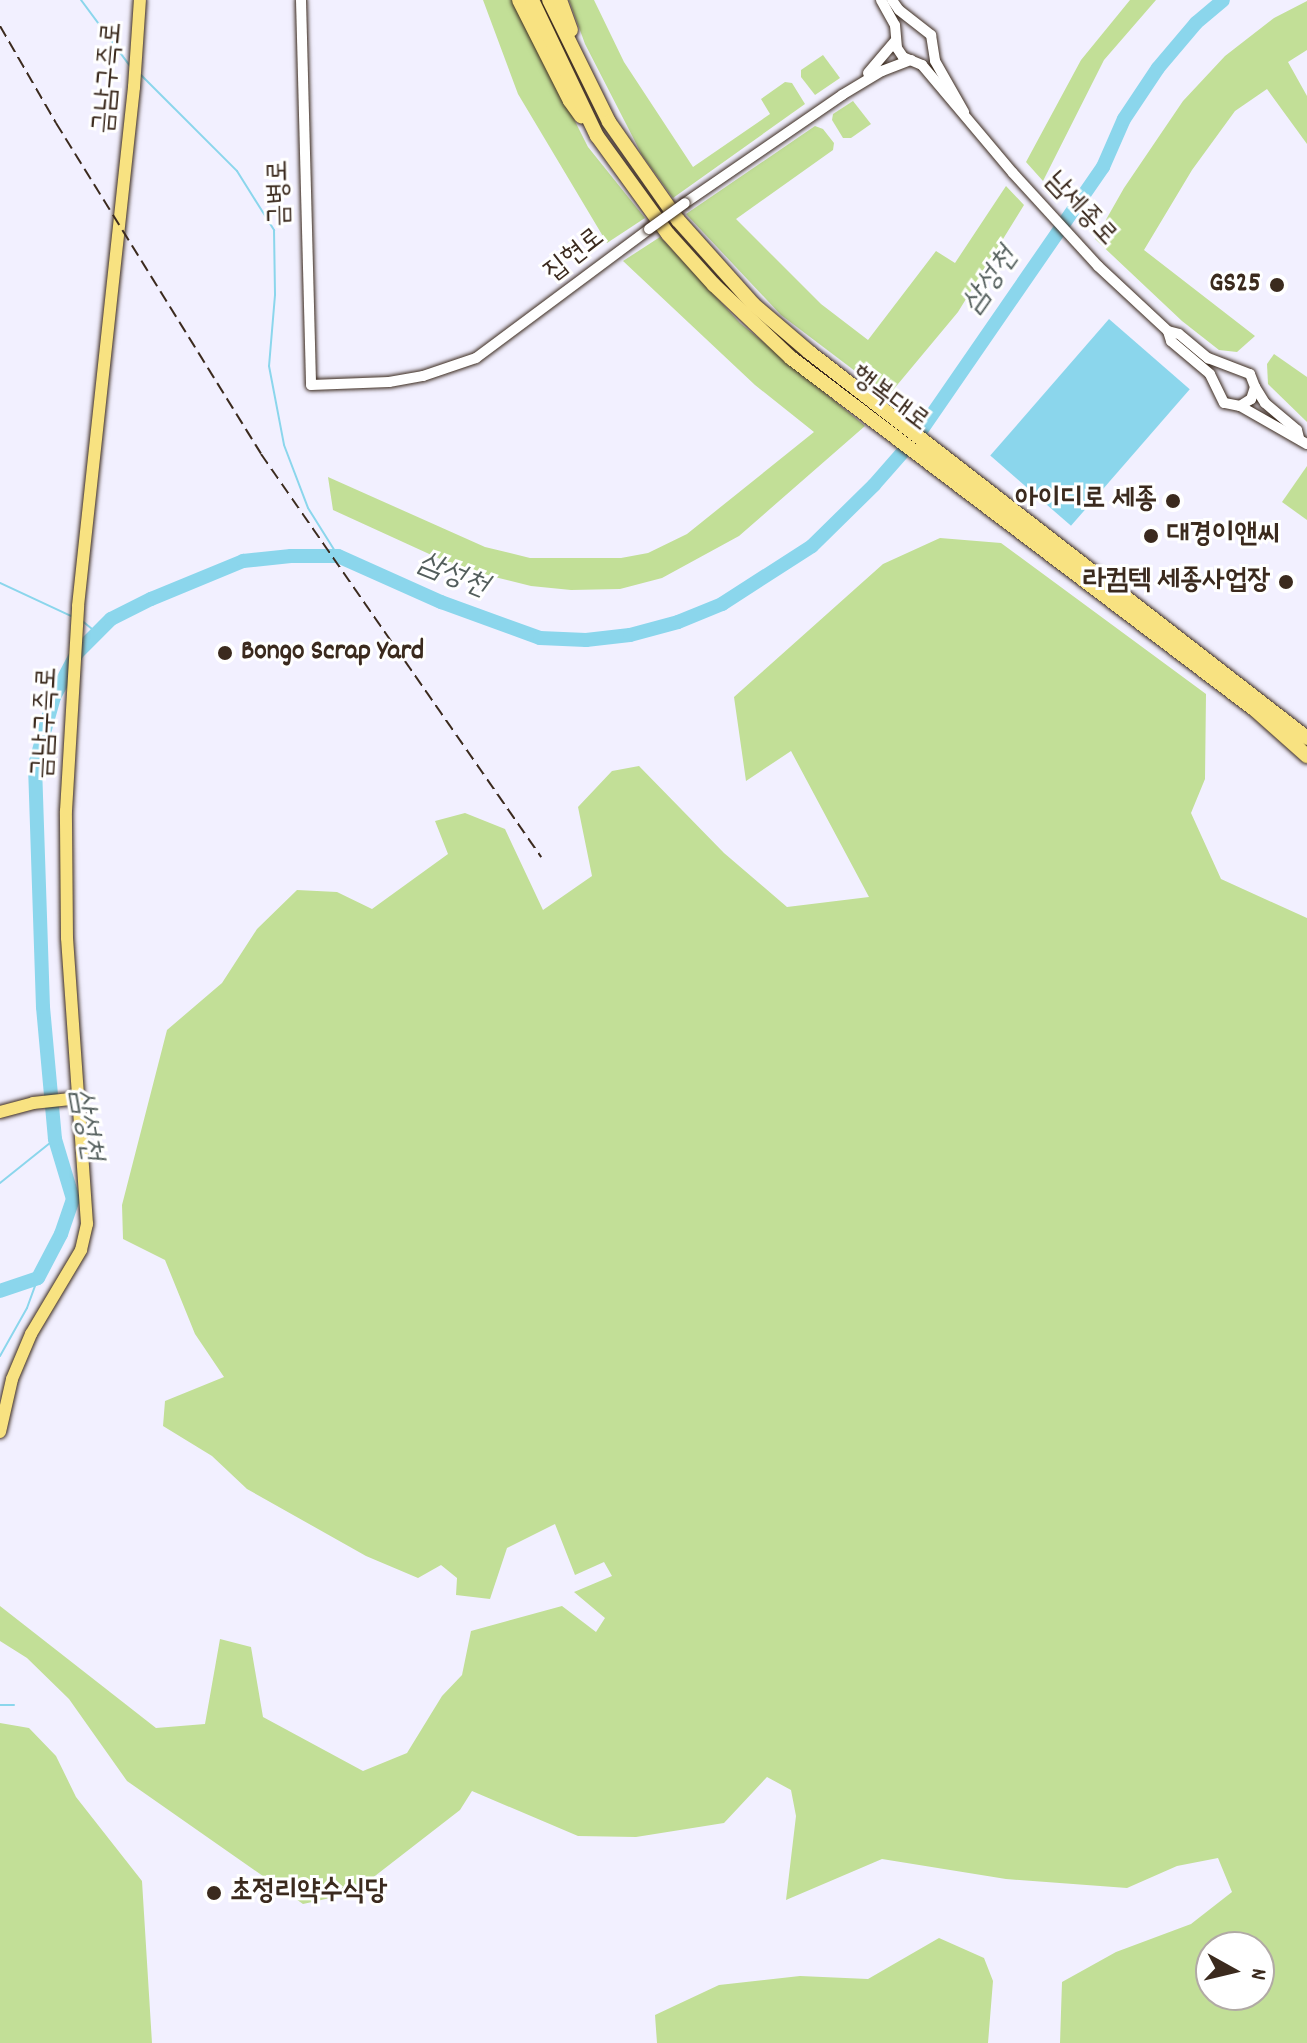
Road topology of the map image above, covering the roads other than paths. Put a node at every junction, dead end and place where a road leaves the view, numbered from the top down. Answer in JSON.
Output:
{"nodes":[{"id":1,"x":140,"y":0,"type":"edge"},
{"id":2,"x":301,"y":0,"type":"edge"},
{"id":3,"x":519,"y":0,"type":"edge"},
{"id":4,"x":532,"y":0,"type":"edge"},
{"id":5,"x":549,"y":0,"type":"edge"},
{"id":6,"x":560,"y":0,"type":"edge"},
{"id":7,"x":881,"y":0,"type":"edge"},
{"id":8,"x":892,"y":0,"type":"edge"},
{"id":9,"x":918,"y":25,"type":"junction"},
{"id":10,"x":897,"y":38,"type":"junction"},
{"id":11,"x":932,"y":47,"type":"junction"},
{"id":12,"x":913,"y":61,"type":"junction"},
{"id":13,"x":593,"y":87,"type":"junction"},
{"id":14,"x":842,"y":95,"type":"junction"},
{"id":15,"x":965,"y":114,"type":"junction"},
{"id":16,"x":597,"y":136,"type":"junction"},
{"id":17,"x":1168,"y":331,"type":"junction"},
{"id":18,"x":1232,"y":368,"type":"junction"},
{"id":19,"x":311,"y":385,"type":"joint"},
{"id":20,"x":1216,"y":387,"type":"junction"},
{"id":21,"x":1255,"y":387,"type":"junction"},
{"id":22,"x":1240,"y":406,"type":"junction"},
{"id":23,"x":1303,"y":441,"type":"edge"},
{"id":24,"x":1300,"y":735,"type":"edge"},
{"id":25,"x":1307,"y":756,"type":"edge"},
{"id":26,"x":1307,"y":769,"type":"edge"},
{"id":27,"x":75,"y":1099,"type":"junction"},
{"id":28,"x":0,"y":1112,"type":"edge"},
{"id":29,"x":0,"y":1432,"type":"edge"}],
"edges":[{"from":1,"to":27,"type":"main road","name":"금남구즉로"},
{"from":2,"to":19,"type":"street","name":"금병로"},
{"from":3,"to":16,"type":"highway"},
{"from":4,"to":16,"type":"highway","name":"행복대로"},
{"from":5,"to":13,"type":"highway","name":"행복대로"},
{"from":6,"to":13,"type":"highway"},
{"from":7,"to":10,"type":"street"},
{"from":8,"to":9,"type":"street"},
{"from":9,"to":10,"type":"street"},
{"from":9,"to":11,"type":"street"},
{"from":10,"to":12,"type":"street"},
{"from":10,"to":14,"type":"street","name":"집현로"},
{"from":11,"to":12,"type":"street"},
{"from":11,"to":15,"type":"street","name":"남세종로"},
{"from":12,"to":14,"type":"street","name":"집현로"},
{"from":12,"to":15,"type":"street","name":"남세종로"},
{"from":13,"to":24,"type":"highway","name":"행복대로"},
{"from":14,"to":19,"type":"street","name":"집현로","bridge":true},
{"from":15,"to":17,"type":"street","name":"남세종로"},
{"from":16,"to":24,"type":"highway","name":"행복대로"},
{"from":17,"to":18,"type":"street","name":"남세종로"},
{"from":17,"to":20,"type":"street","name":"남세종로"},
{"from":18,"to":20,"type":"street"},
{"from":18,"to":21,"type":"street"},
{"from":20,"to":22,"type":"street"},
{"from":21,"to":22,"type":"street"},
{"from":21,"to":23,"type":"street"},
{"from":22,"to":23,"type":"street"},
{"from":24,"to":25,"type":"highway","name":"행복대로"},
{"from":24,"to":26,"type":"highway"},
{"from":27,"to":28,"type":"main road"},
{"from":27,"to":29,"type":"main road","name":"금남구즉로"}]}
